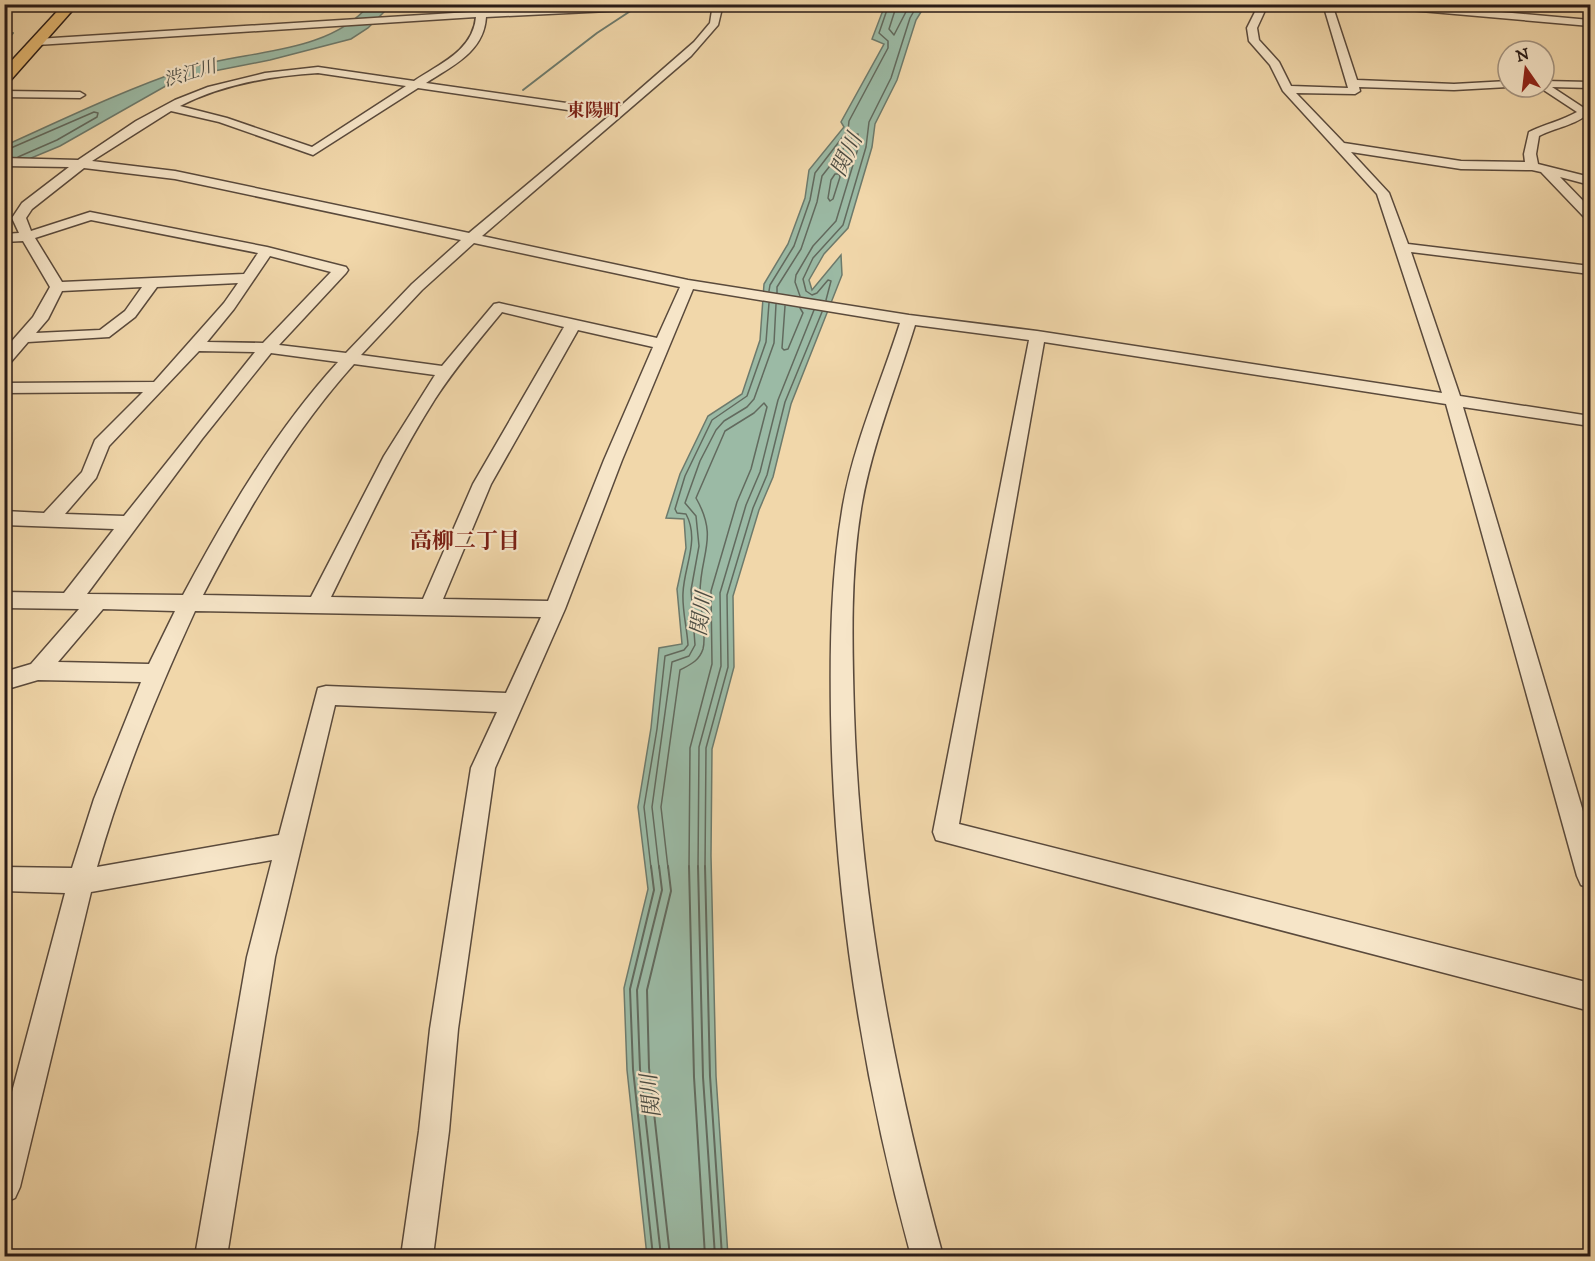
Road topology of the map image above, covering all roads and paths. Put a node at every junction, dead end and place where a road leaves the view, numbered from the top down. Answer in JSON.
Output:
{"nodes":[{"id":1,"x":72,"y":4,"type":"edge"},
{"id":2,"x":406,"y":4,"type":"edge"},
{"id":3,"x":690,"y":4,"type":"edge"},
{"id":4,"x":718,"y":4,"type":"edge"},
{"id":5,"x":1264,"y":4,"type":"edge"},
{"id":6,"x":1327,"y":4,"type":"edge"},
{"id":7,"x":1375,"y":4,"type":"edge"},
{"id":8,"x":580,"y":6,"type":"edge"},
{"id":9,"x":482,"y":14,"type":"junction"},
{"id":10,"x":1581,"y":14,"type":"dead end"},
{"id":11,"x":394,"y":20,"type":"junction"},
{"id":12,"x":1590,"y":24,"type":"edge"},
{"id":13,"x":37,"y":42,"type":"junction"},
{"id":14,"x":4,"y":79,"type":"edge"},
{"id":15,"x":418,"y":83,"type":"junction"},
{"id":16,"x":1351,"y":83,"type":"junction"},
{"id":17,"x":1496,"y":85,"type":"edge"},
{"id":18,"x":1556,"y":85,"type":"edge"},
{"id":19,"x":1590,"y":85,"type":"edge"},
{"id":20,"x":1287,"y":89,"type":"junction"},
{"id":21,"x":1556,"y":93,"type":"edge"},
{"id":22,"x":4,"y":94,"type":"edge"},
{"id":23,"x":80,"y":95,"type":"dead end"},
{"id":24,"x":170,"y":106,"type":"junction"},
{"id":25,"x":618,"y":114,"type":"junction"},
{"id":26,"x":1338,"y":146,"type":"junction"},
{"id":27,"x":4,"y":162,"type":"edge"},
{"id":28,"x":83,"y":164,"type":"junction"},
{"id":29,"x":1538,"y":167,"type":"junction"},
{"id":30,"x":1590,"y":181,"type":"edge"},
{"id":31,"x":1590,"y":215,"type":"edge"},
{"id":32,"x":26,"y":237,"type":"junction"},
{"id":33,"x":4,"y":238,"type":"edge"},
{"id":34,"x":471,"y":240,"type":"junction"},
{"id":35,"x":1401,"y":248,"type":"junction"},
{"id":36,"x":267,"y":251,"type":"junction"},
{"id":37,"x":1590,"y":270,"type":"edge"},
{"id":38,"x":247,"y":278,"type":"junction"},
{"id":39,"x":154,"y":281,"type":"junction"},
{"id":40,"x":693,"y":285,"type":"junction"},
{"id":41,"x":57,"y":287,"type":"junction"},
{"id":42,"x":909,"y":320,"type":"junction"},
{"id":43,"x":573,"y":325,"type":"junction"},
{"id":44,"x":1037,"y":336,"type":"junction"},
{"id":45,"x":661,"y":344,"type":"junction"},
{"id":46,"x":195,"y":346,"type":"junction"},
{"id":47,"x":267,"y":348,"type":"junction"},
{"id":48,"x":11,"y":350,"type":"edge"},
{"id":49,"x":348,"y":359,"type":"junction"},
{"id":50,"x":446,"y":371,"type":"junction"},
{"id":51,"x":158,"y":387,"type":"junction"},
{"id":52,"x":4,"y":388,"type":"edge"},
{"id":53,"x":1453,"y":400,"type":"junction"},
{"id":54,"x":1590,"y":421,"type":"edge"},
{"id":55,"x":4,"y":518,"type":"edge"},
{"id":56,"x":49,"y":520,"type":"junction"},
{"id":57,"x":126,"y":523,"type":"junction"},
{"id":58,"x":4,"y":600,"type":"edge"},
{"id":59,"x":69,"y":602,"type":"junction"},
{"id":60,"x":97,"y":603,"type":"junction"},
{"id":61,"x":318,"y":604,"type":"junction"},
{"id":62,"x":186,"y":605,"type":"junction"},
{"id":63,"x":430,"y":606,"type":"junction"},
{"id":64,"x":555,"y":609,"type":"junction"},
{"id":65,"x":38,"y":671,"type":"junction"},
{"id":66,"x":156,"y":673,"type":"junction"},
{"id":67,"x":4,"y":681,"type":"edge"},
{"id":68,"x":513,"y":704,"type":"junction"},
{"id":69,"x":288,"y":845,"type":"junction"},
{"id":70,"x":1590,"y":876,"type":"edge"},
{"id":71,"x":4,"y":879,"type":"edge"},
{"id":72,"x":80,"y":881,"type":"junction"},
{"id":73,"x":1590,"y":997,"type":"edge"},
{"id":74,"x":4,"y":1186,"type":"edge"},
{"id":75,"x":211,"y":1257,"type":"edge"},
{"id":76,"x":417,"y":1257,"type":"edge"},
{"id":77,"x":927,"y":1257,"type":"edge"}],
"edges":[{"from":1,"to":13,"type":"highway"},
{"from":2,"to":11,"type":"street"},
{"from":3,"to":8,"type":"street"},
{"from":4,"to":25,"type":"street"},
{"from":5,"to":20,"type":"street"},
{"from":6,"to":16,"type":"street"},
{"from":7,"to":12,"type":"street"},
{"from":8,"to":9,"type":"street"},
{"from":9,"to":11,"type":"street"},
{"from":9,"to":15,"type":"street"},
{"from":10,"to":12,"type":"street"},
{"from":11,"to":13,"type":"street"},
{"from":13,"to":14,"type":"highway"},
{"from":15,"to":24,"type":"street"},
{"from":15,"to":24,"type":"street"},
{"from":15,"to":25,"type":"street"},
{"from":16,"to":17,"type":"street"},
{"from":16,"to":20,"type":"street"},
{"from":18,"to":19,"type":"street"},
{"from":20,"to":26,"type":"street"},
{"from":21,"to":29,"type":"street"},
{"from":22,"to":23,"type":"street"},
{"from":24,"to":28,"type":"street"},
{"from":25,"to":34,"type":"street"},
{"from":26,"to":29,"type":"street"},
{"from":26,"to":35,"type":"street"},
{"from":27,"to":28,"type":"street"},
{"from":28,"to":32,"type":"street"},
{"from":28,"to":34,"type":"street"},
{"from":29,"to":30,"type":"street"},
{"from":29,"to":31,"type":"street"},
{"from":32,"to":33,"type":"street"},
{"from":32,"to":36,"type":"street"},
{"from":32,"to":41,"type":"street"},
{"from":34,"to":40,"type":"street"},
{"from":34,"to":49,"type":"street"},
{"from":35,"to":37,"type":"street"},
{"from":35,"to":53,"type":"street"},
{"from":36,"to":38,"type":"street"},
{"from":36,"to":47,"type":"street"},
{"from":38,"to":39,"type":"street"},
{"from":38,"to":46,"type":"street"},
{"from":39,"to":41,"type":"street"},
{"from":39,"to":48,"type":"street"},
{"from":40,"to":42,"type":"street"},
{"from":40,"to":45,"type":"street"},
{"from":41,"to":48,"type":"street"},
{"from":42,"to":44,"type":"street"},
{"from":42,"to":77,"type":"street"},
{"from":43,"to":45,"type":"street"},
{"from":43,"to":50,"type":"street"},
{"from":43,"to":63,"type":"street"},
{"from":44,"to":53,"type":"street"},
{"from":44,"to":73,"type":"street"},
{"from":45,"to":64,"type":"street"},
{"from":46,"to":47,"type":"street"},
{"from":46,"to":51,"type":"street"},
{"from":47,"to":49,"type":"street"},
{"from":47,"to":57,"type":"street"},
{"from":49,"to":50,"type":"street"},
{"from":49,"to":62,"type":"street"},
{"from":50,"to":61,"type":"street"},
{"from":51,"to":52,"type":"street"},
{"from":51,"to":56,"type":"street"},
{"from":53,"to":54,"type":"street"},
{"from":53,"to":70,"type":"street"},
{"from":55,"to":56,"type":"street"},
{"from":56,"to":57,"type":"street"},
{"from":57,"to":59,"type":"street"},
{"from":58,"to":59,"type":"street"},
{"from":59,"to":60,"type":"street"},
{"from":60,"to":62,"type":"street"},
{"from":60,"to":65,"type":"street"},
{"from":61,"to":62,"type":"street"},
{"from":61,"to":63,"type":"street"},
{"from":62,"to":66,"type":"street"},
{"from":63,"to":64,"type":"street"},
{"from":64,"to":68,"type":"street"},
{"from":65,"to":66,"type":"street"},
{"from":65,"to":67,"type":"street"},
{"from":66,"to":72,"type":"street"},
{"from":68,"to":69,"type":"street"},
{"from":68,"to":76,"type":"street"},
{"from":69,"to":72,"type":"street"},
{"from":69,"to":75,"type":"street"},
{"from":71,"to":72,"type":"street"},
{"from":72,"to":74,"type":"street"}]}
